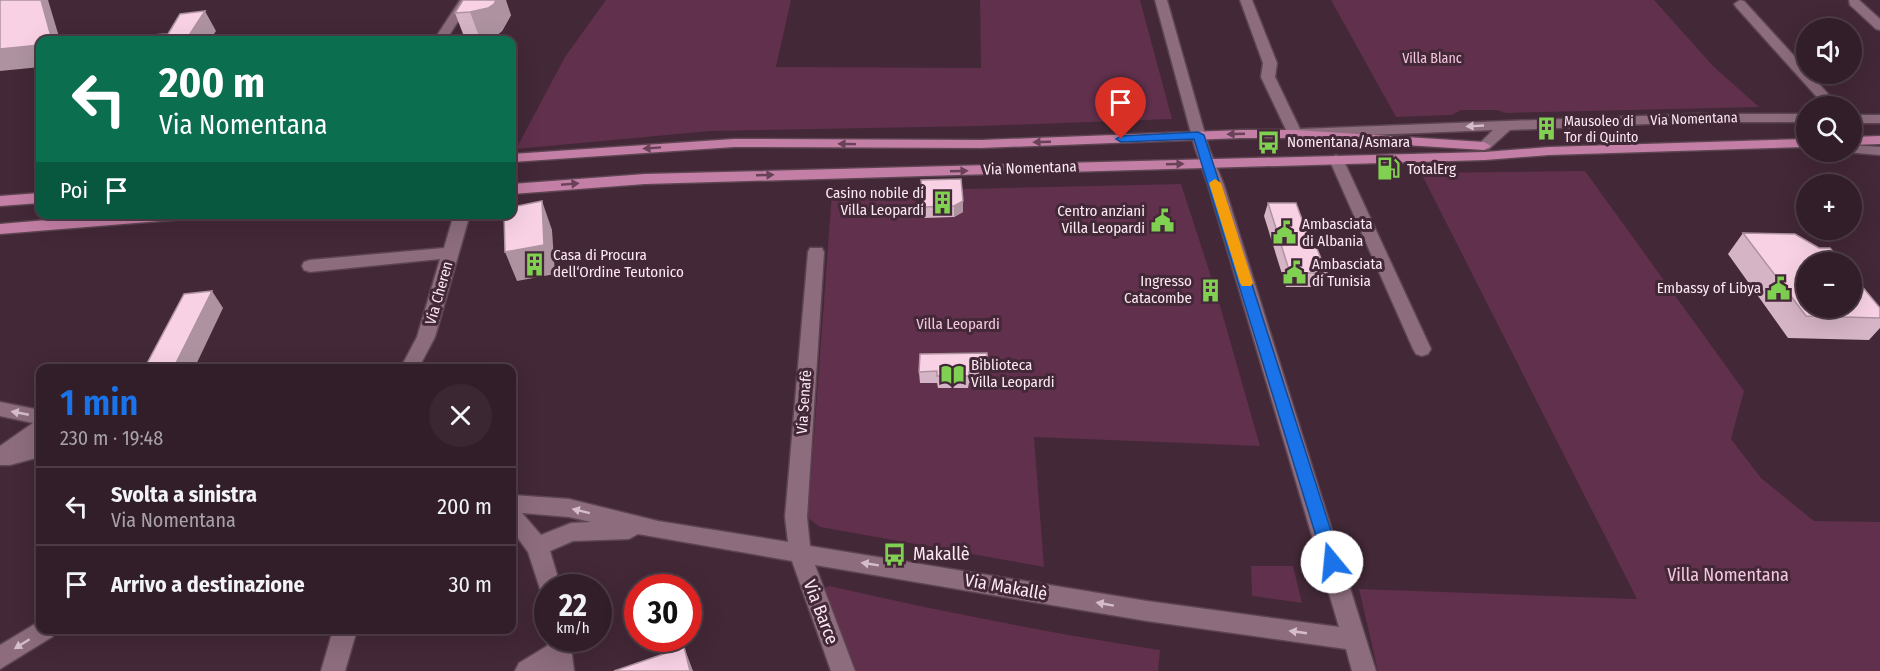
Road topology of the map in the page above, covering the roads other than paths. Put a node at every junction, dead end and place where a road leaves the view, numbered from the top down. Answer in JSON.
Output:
{"nodes":[{"id":1,"x":466,"y":0,"type":"edge"},
{"id":2,"x":1161,"y":0,"type":"edge"},
{"id":3,"x":1246,"y":0,"type":"edge"},
{"id":4,"x":1854,"y":2,"type":"dead end"},
{"id":5,"x":1740,"y":4,"type":"dead end"},
{"id":6,"x":1880,"y":26,"type":"edge"},
{"id":7,"x":443,"y":36,"type":"edge"},
{"id":8,"x":1823,"y":96,"type":"edge"},
{"id":9,"x":1796,"y":118,"type":"edge"},
{"id":10,"x":1862,"y":118,"type":"edge"},
{"id":11,"x":1880,"y":119,"type":"edge"},
{"id":12,"x":1508,"y":124,"type":"junction"},
{"id":13,"x":1371,"y":129,"type":"junction"},
{"id":14,"x":1295,"y":134,"type":"junction"},
{"id":15,"x":1198,"y":135,"type":"junction"},
{"id":16,"x":1410,"y":140,"type":"junction"},
{"id":17,"x":1880,"y":140,"type":"edge"},
{"id":18,"x":1862,"y":141,"type":"edge"},
{"id":19,"x":1786,"y":144,"type":"joint"},
{"id":20,"x":1796,"y":144,"type":"edge"},
{"id":21,"x":1484,"y":146,"type":"junction"},
{"id":22,"x":1862,"y":150,"type":"edge"},
{"id":23,"x":1549,"y":151,"type":"junction"},
{"id":24,"x":1880,"y":152,"type":"edge"},
{"id":25,"x":516,"y":158,"type":"edge"},
{"id":26,"x":1336,"y":159,"type":"junction"},
{"id":27,"x":1208,"y":163,"type":"junction"},
{"id":28,"x":516,"y":189,"type":"edge"},
{"id":29,"x":36,"y":198,"type":"edge"},
{"id":30,"x":0,"y":201,"type":"edge"},
{"id":31,"x":123,"y":219,"type":"edge"},
{"id":32,"x":460,"y":219,"type":"edge"},
{"id":33,"x":0,"y":229,"type":"edge"},
{"id":34,"x":816,"y":252,"type":"dead end"},
{"id":35,"x":450,"y":253,"type":"junction"},
{"id":36,"x":310,"y":266,"type":"dead end"},
{"id":37,"x":1422,"y":349,"type":"dead end"},
{"id":38,"x":412,"y":364,"type":"edge"},
{"id":39,"x":0,"y":409,"type":"edge"},
{"id":40,"x":36,"y":416,"type":"edge"},
{"id":41,"x":36,"y":431,"type":"edge"},
{"id":42,"x":36,"y":450,"type":"edge"},
{"id":43,"x":0,"y":458,"type":"edge"},
{"id":44,"x":516,"y":504,"type":"edge"},
{"id":45,"x":516,"y":521,"type":"edge"},
{"id":46,"x":658,"y":530,"type":"junction"},
{"id":47,"x":538,"y":546,"type":"junction"},
{"id":48,"x":800,"y":552,"type":"junction"},
{"id":49,"x":546,"y":574,"type":"edge"},
{"id":50,"x":38,"y":634,"type":"edge"},
{"id":51,"x":344,"y":634,"type":"edge"},
{"id":52,"x":1356,"y":640,"type":"junction"},
{"id":53,"x":560,"y":654,"type":"edge"},
{"id":54,"x":0,"y":658,"type":"edge"},
{"id":55,"x":333,"y":671,"type":"edge"},
{"id":56,"x":527,"y":671,"type":"edge"},
{"id":57,"x":843,"y":671,"type":"edge"},
{"id":58,"x":1364,"y":671,"type":"edge"}],
"edges":[{"from":1,"to":7,"type":"street"},
{"from":2,"to":15,"type":"street"},
{"from":3,"to":14,"type":"street"},
{"from":4,"to":6,"type":"street"},
{"from":5,"to":8,"type":"street"},
{"from":9,"to":12,"type":"street","name":"Via Nomentana"},
{"from":10,"to":11,"type":"street"},
{"from":12,"to":13,"type":"street","name":"Via Nomentana","one_way":true},
{"from":12,"to":21,"type":"street"},
{"from":13,"to":14,"type":"street","name":"Via Nomentana"},
{"from":13,"to":16,"type":"street"},
{"from":14,"to":15,"type":"main road","name":"Via Nomentana","one_way":true},
{"from":14,"to":16,"type":"main road","name":"Via Nomentana"},
{"from":15,"to":25,"type":"main road","name":"Via Nomentana","one_way":true},
{"from":15,"to":27,"type":"street"},
{"from":16,"to":21,"type":"main road","name":"Via Nomentana"},
{"from":17,"to":18,"type":"main road"},
{"from":19,"to":20,"type":"street","name":"Via Nomentana"},
{"from":19,"to":23,"type":"main road","name":"Via Nomentana"},
{"from":21,"to":23,"type":"main road","name":"Via Nomentana"},
{"from":22,"to":24,"type":"street"},
{"from":23,"to":26,"type":"main road","name":"Via Nomentana"},
{"from":26,"to":27,"type":"main road","name":"Via Nomentana"},
{"from":26,"to":37,"type":"street"},
{"from":28,"to":27,"type":"main road","name":"Via Nomentana","one_way":true},
{"from":27,"to":52,"type":"street"},
{"from":29,"to":30,"type":"main road"},
{"from":31,"to":33,"type":"main road"},
{"from":32,"to":35,"type":"street","name":"Via Cheren"},
{"from":34,"to":48,"type":"street","name":"Via Senafè"},
{"from":35,"to":36,"type":"street"},
{"from":35,"to":38,"type":"street","name":"Via Cheren"},
{"from":40,"to":39,"type":"street","one_way":true},
{"from":41,"to":43,"type":"street"},
{"from":42,"to":43,"type":"street"},
{"from":46,"to":44,"type":"street","name":"Via Makallè","one_way":true},
{"from":45,"to":47,"type":"street"},
{"from":46,"to":47,"type":"street","name":"Via Makallè"},
{"from":46,"to":48,"type":"street","name":"Via Makallè"},
{"from":47,"to":49,"type":"street"},
{"from":52,"to":48,"type":"street","name":"Via Makallè","one_way":true},
{"from":48,"to":57,"type":"street","name":"Via Barce"},
{"from":50,"to":54,"type":"street","one_way":true},
{"from":51,"to":55,"type":"street"},
{"from":52,"to":58,"type":"street"},
{"from":53,"to":56,"type":"street"}]}
